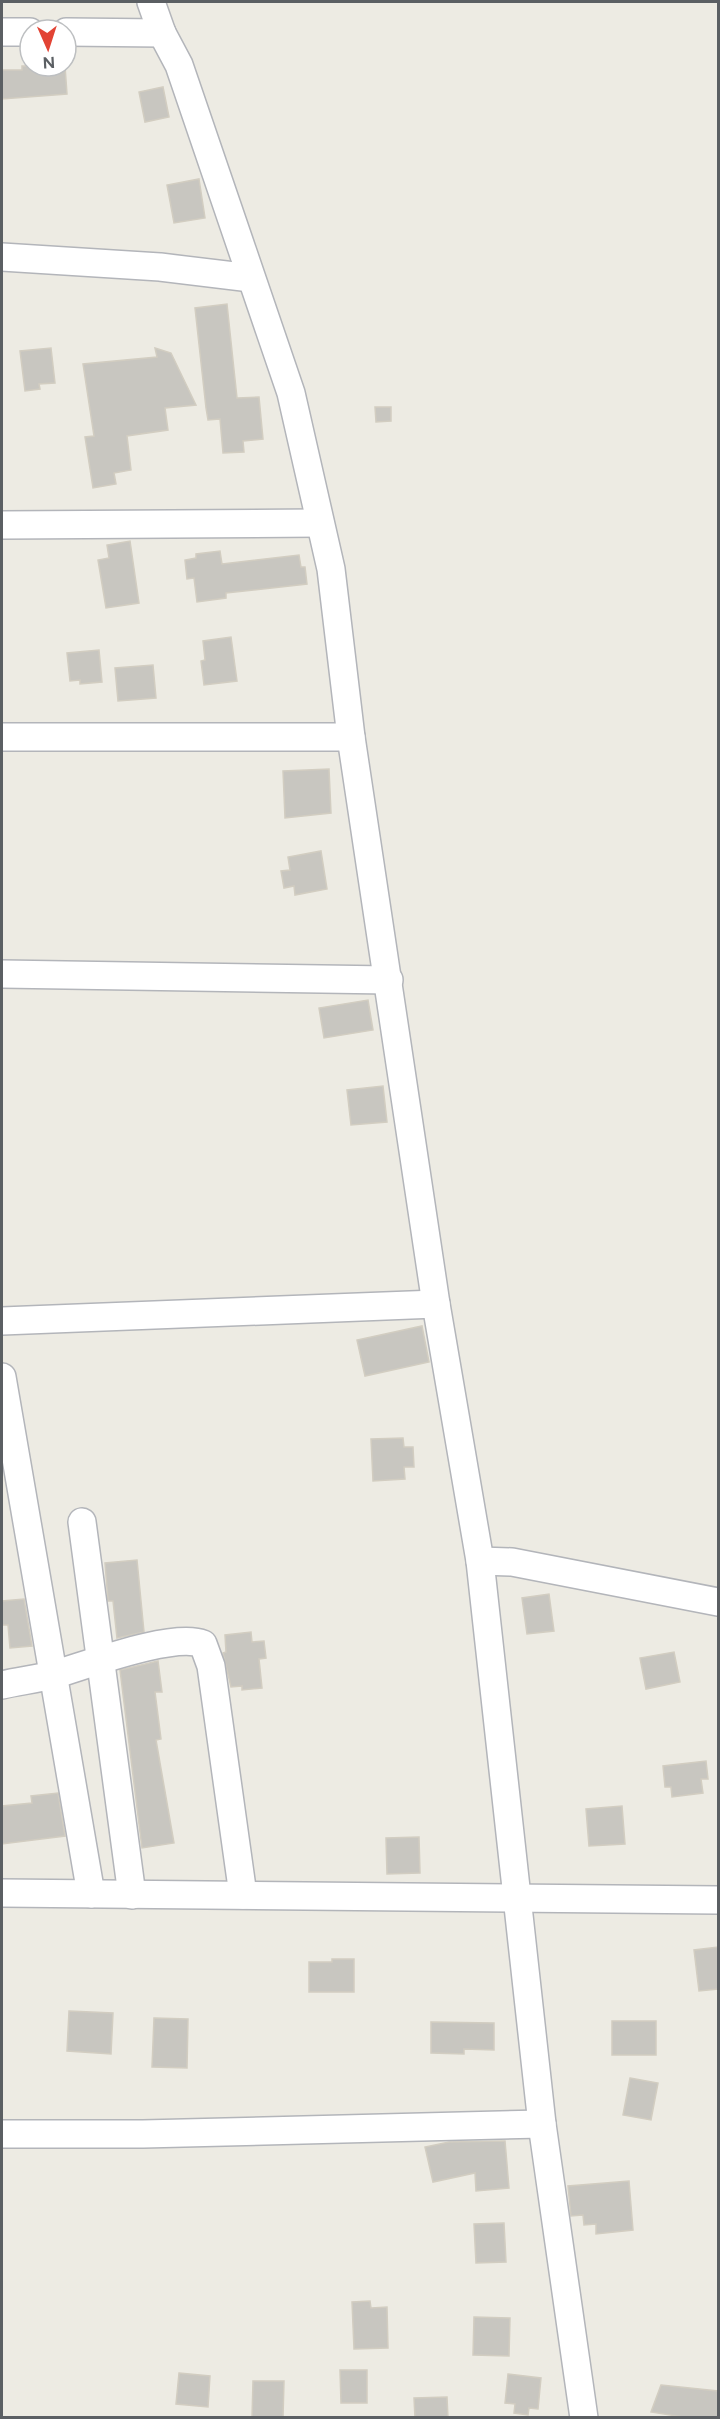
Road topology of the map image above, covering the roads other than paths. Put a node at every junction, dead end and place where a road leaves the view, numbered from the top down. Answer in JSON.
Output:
{"nodes":[{"id":1,"x":151,"y":2,"type":"edge"},
{"id":2,"x":2,"y":32,"type":"edge"},
{"id":3,"x":18,"y":32,"type":"edge"},
{"id":4,"x":78,"y":32,"type":"edge"},
{"id":5,"x":162,"y":33,"type":"junction"},
{"id":6,"x":2,"y":256,"type":"edge"},
{"id":7,"x":251,"y":278,"type":"junction"},
{"id":8,"x":320,"y":523,"type":"junction"},
{"id":9,"x":2,"y":525,"type":"edge"},
{"id":10,"x":2,"y":737,"type":"edge"},
{"id":11,"x":351,"y":737,"type":"junction"},
{"id":12,"x":2,"y":974,"type":"edge"},
{"id":13,"x":389,"y":980,"type":"junction"},
{"id":14,"x":436,"y":1304,"type":"junction"},
{"id":15,"x":2,"y":1321,"type":"edge"},
{"id":16,"x":2,"y":1377,"type":"edge"},
{"id":17,"x":82,"y":1522,"type":"dead end"},
{"id":18,"x":480,"y":1561,"type":"junction"},
{"id":19,"x":718,"y":1602,"type":"edge"},
{"id":20,"x":99,"y":1660,"type":"junction"},
{"id":21,"x":54,"y":1674,"type":"junction"},
{"id":22,"x":2,"y":1685,"type":"edge"},
{"id":23,"x":2,"y":1893,"type":"edge"},
{"id":24,"x":91,"y":1894,"type":"junction"},
{"id":25,"x":132,"y":1895,"type":"junction"},
{"id":26,"x":243,"y":1895,"type":"junction"},
{"id":27,"x":515,"y":1896,"type":"junction"},
{"id":28,"x":718,"y":1900,"type":"edge"},
{"id":29,"x":542,"y":2124,"type":"junction"},
{"id":30,"x":2,"y":2133,"type":"edge"},
{"id":31,"x":584,"y":2418,"type":"edge"}],
"edges":[{"from":1,"to":5,"type":"street"},
{"from":2,"to":3,"type":"street"},
{"from":4,"to":5,"type":"street"},
{"from":5,"to":7,"type":"street"},
{"from":6,"to":7,"type":"street"},
{"from":7,"to":8,"type":"street"},
{"from":8,"to":9,"type":"street"},
{"from":8,"to":11,"type":"street"},
{"from":10,"to":11,"type":"street"},
{"from":11,"to":13,"type":"street"},
{"from":12,"to":13,"type":"street"},
{"from":13,"to":14,"type":"street"},
{"from":14,"to":15,"type":"street"},
{"from":14,"to":18,"type":"street"},
{"from":16,"to":21,"type":"street"},
{"from":17,"to":20,"type":"street"},
{"from":18,"to":19,"type":"street"},
{"from":18,"to":27,"type":"street"},
{"from":20,"to":21,"type":"street"},
{"from":20,"to":25,"type":"street"},
{"from":20,"to":26,"type":"street"},
{"from":21,"to":22,"type":"street"},
{"from":21,"to":24,"type":"street"},
{"from":23,"to":24,"type":"street"},
{"from":24,"to":25,"type":"street"},
{"from":25,"to":26,"type":"street"},
{"from":26,"to":27,"type":"street"},
{"from":27,"to":28,"type":"street"},
{"from":27,"to":29,"type":"street"},
{"from":29,"to":30,"type":"street"},
{"from":29,"to":31,"type":"street"}]}
